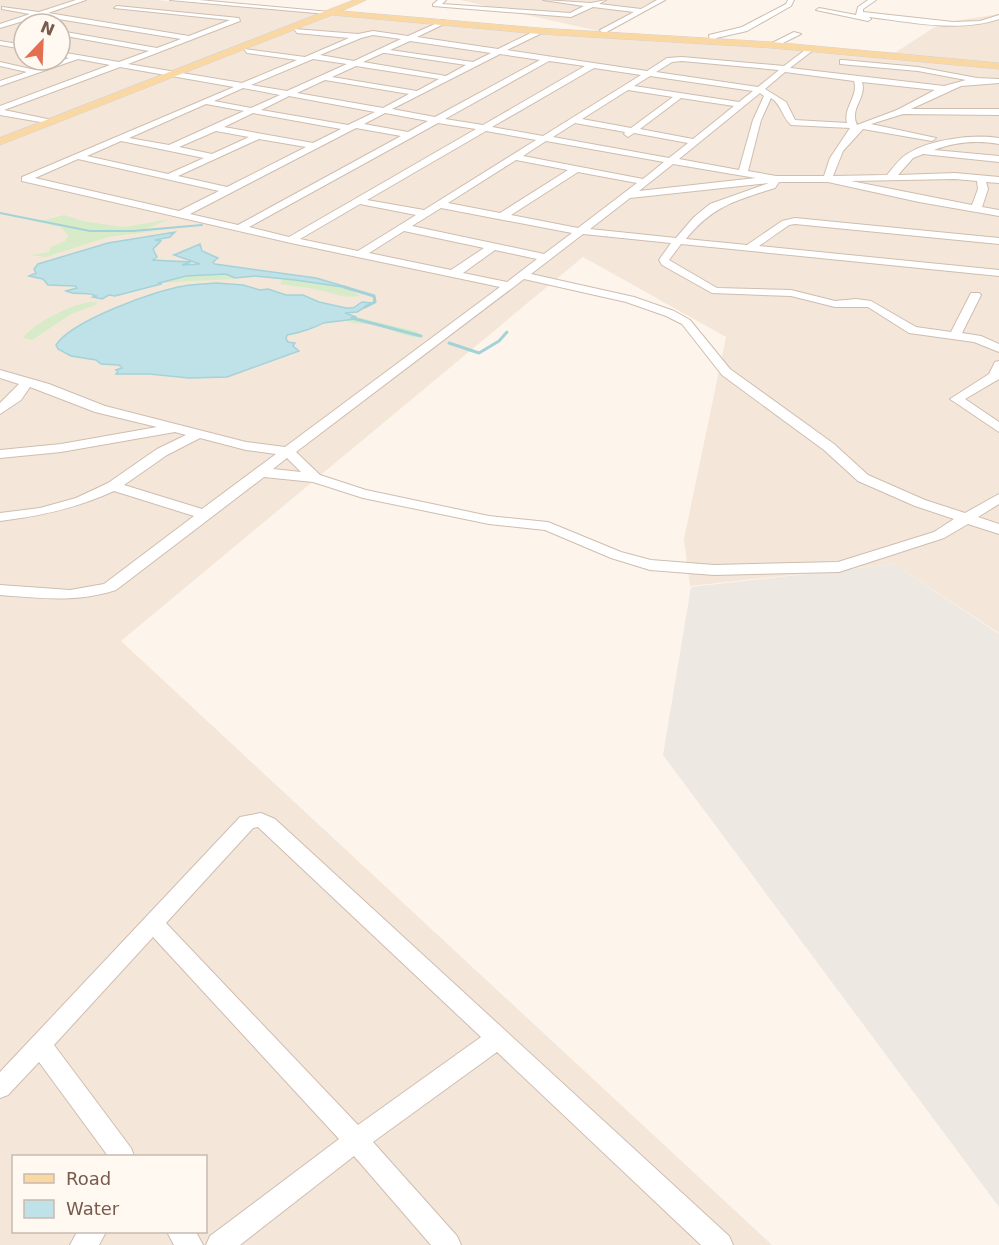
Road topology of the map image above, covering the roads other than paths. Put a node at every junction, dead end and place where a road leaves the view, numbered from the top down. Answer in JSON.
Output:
{"nodes":[{"id":1,"x":83,"y":0,"type":"edge"},
{"id":2,"x":134,"y":0,"type":"edge"},
{"id":3,"x":173,"y":0,"type":"edge"},
{"id":4,"x":207,"y":0,"type":"edge"},
{"id":5,"x":362,"y":0,"type":"edge"},
{"id":6,"x":443,"y":0,"type":"edge"},
{"id":7,"x":548,"y":0,"type":"edge"},
{"id":8,"x":603,"y":0,"type":"edge"},
{"id":9,"x":662,"y":0,"type":"edge"},
{"id":10,"x":791,"y":0,"type":"edge"},
{"id":11,"x":873,"y":0,"type":"edge"},
{"id":12,"x":21,"y":3,"type":"dead end"},
{"id":13,"x":591,"y":5,"type":"junction"},
{"id":14,"x":2,"y":8,"type":"edge"},
{"id":15,"x":117,"y":8,"type":"junction"},
{"id":16,"x":338,"y":10,"type":"junction"},
{"id":17,"x":819,"y":10,"type":"dead end"},
{"id":18,"x":108,"y":11,"type":"dead end"},
{"id":19,"x":641,"y":11,"type":"junction"},
{"id":20,"x":34,"y":12,"type":"edge"},
{"id":21,"x":45,"y":12,"type":"edge"},
{"id":22,"x":160,"y":12,"type":"junction"},
{"id":23,"x":526,"y":12,"type":"junction"},
{"id":24,"x":100,"y":14,"type":"dead end"},
{"id":25,"x":193,"y":15,"type":"junction"},
{"id":26,"x":999,"y":17,"type":"edge"},
{"id":27,"x":72,"y":18,"type":"edge"},
{"id":28,"x":875,"y":18,"type":"junction"},
{"id":29,"x":82,"y":20,"type":"junction"},
{"id":30,"x":444,"y":22,"type":"junction"},
{"id":31,"x":978,"y":23,"type":"junction"},
{"id":32,"x":72,"y":24,"type":"edge"},
{"id":33,"x":505,"y":24,"type":"junction"},
{"id":34,"x":121,"y":26,"type":"junction"},
{"id":35,"x":999,"y":26,"type":"edge"},
{"id":36,"x":297,"y":31,"type":"junction"},
{"id":37,"x":539,"y":31,"type":"junction"},
{"id":38,"x":149,"y":32,"type":"junction"},
{"id":39,"x":603,"y":32,"type":"junction"},
{"id":40,"x":797,"y":34,"type":"dead end"},
{"id":41,"x":72,"y":35,"type":"edge"},
{"id":42,"x":359,"y":36,"type":"junction"},
{"id":43,"x":191,"y":38,"type":"junction"},
{"id":44,"x":413,"y":38,"type":"junction"},
{"id":45,"x":714,"y":41,"type":"junction"},
{"id":46,"x":772,"y":45,"type":"junction"},
{"id":47,"x":809,"y":49,"type":"junction"},
{"id":48,"x":159,"y":50,"type":"junction"},
{"id":49,"x":247,"y":51,"type":"junction"},
{"id":50,"x":385,"y":51,"type":"junction"},
{"id":51,"x":499,"y":51,"type":"junction"},
{"id":52,"x":72,"y":56,"type":"edge"},
{"id":53,"x":77,"y":57,"type":"junction"},
{"id":54,"x":845,"y":57,"type":"junction"},
{"id":55,"x":308,"y":58,"type":"junction"},
{"id":56,"x":549,"y":58,"type":"junction"},
{"id":57,"x":72,"y":59,"type":"edge"},
{"id":58,"x":357,"y":63,"type":"junction"},
{"id":59,"x":729,"y":63,"type":"junction"},
{"id":60,"x":473,"y":64,"type":"junction"},
{"id":61,"x":120,"y":65,"type":"junction"},
{"id":62,"x":593,"y":65,"type":"junction"},
{"id":63,"x":999,"y":66,"type":"edge"},
{"id":64,"x":720,"y":69,"type":"dead end"},
{"id":65,"x":785,"y":69,"type":"junction"},
{"id":66,"x":36,"y":72,"type":"edge"},
{"id":67,"x":647,"y":73,"type":"junction"},
{"id":68,"x":172,"y":74,"type":"junction"},
{"id":69,"x":711,"y":75,"type":"dead end"},
{"id":70,"x":188,"y":76,"type":"junction"},
{"id":71,"x":836,"y":77,"type":"junction"},
{"id":72,"x":325,"y":78,"type":"junction"},
{"id":73,"x":447,"y":78,"type":"junction"},
{"id":74,"x":857,"y":79,"type":"junction"},
{"id":75,"x":974,"y":79,"type":"junction"},
{"id":76,"x":703,"y":81,"type":"junction"},
{"id":77,"x":999,"y":81,"type":"edge"},
{"id":78,"x":0,"y":84,"type":"edge"},
{"id":79,"x":243,"y":86,"type":"junction"},
{"id":80,"x":625,"y":87,"type":"junction"},
{"id":81,"x":945,"y":89,"type":"junction"},
{"id":82,"x":764,"y":92,"type":"junction"},
{"id":83,"x":417,"y":93,"type":"junction"},
{"id":84,"x":289,"y":94,"type":"junction"},
{"id":85,"x":680,"y":95,"type":"junction"},
{"id":86,"x":206,"y":102,"type":"junction"},
{"id":87,"x":743,"y":105,"type":"junction"},
{"id":88,"x":384,"y":110,"type":"junction"},
{"id":89,"x":0,"y":111,"type":"edge"},
{"id":90,"x":254,"y":111,"type":"junction"},
{"id":91,"x":919,"y":112,"type":"junction"},
{"id":92,"x":999,"y":112,"type":"edge"},
{"id":93,"x":898,"y":113,"type":"junction"},
{"id":94,"x":437,"y":120,"type":"junction"},
{"id":95,"x":573,"y":120,"type":"junction"},
{"id":96,"x":49,"y":122,"type":"junction"},
{"id":97,"x":930,"y":123,"type":"dead end"},
{"id":98,"x":351,"y":127,"type":"junction"},
{"id":99,"x":856,"y":127,"type":"junction"},
{"id":100,"x":215,"y":128,"type":"junction"},
{"id":101,"x":485,"y":128,"type":"junction"},
{"id":102,"x":633,"y":130,"type":"junction"},
{"id":103,"x":938,"y":130,"type":"dead end"},
{"id":104,"x":24,"y":132,"type":"junction"},
{"id":105,"x":39,"y":135,"type":"junction"},
{"id":106,"x":409,"y":135,"type":"junction"},
{"id":107,"x":258,"y":136,"type":"junction"},
{"id":108,"x":546,"y":137,"type":"junction"},
{"id":109,"x":118,"y":138,"type":"junction"},
{"id":110,"x":935,"y":141,"type":"junction"},
{"id":111,"x":999,"y":141,"type":"edge"},
{"id":112,"x":0,"y":142,"type":"edge"},
{"id":113,"x":697,"y":142,"type":"junction"},
{"id":114,"x":314,"y":146,"type":"junction"},
{"id":115,"x":171,"y":148,"type":"junction"},
{"id":116,"x":608,"y":148,"type":"junction"},
{"id":117,"x":0,"y":151,"type":"edge"},
{"id":118,"x":923,"y":152,"type":"junction"},
{"id":119,"x":951,"y":154,"type":"junction"},
{"id":120,"x":75,"y":156,"type":"junction"},
{"id":121,"x":214,"y":157,"type":"junction"},
{"id":122,"x":514,"y":158,"type":"junction"},
{"id":123,"x":999,"y":159,"type":"edge"},
{"id":124,"x":673,"y":160,"type":"junction"},
{"id":125,"x":576,"y":169,"type":"junction"},
{"id":126,"x":743,"y":173,"type":"junction"},
{"id":127,"x":169,"y":177,"type":"junction"},
{"id":128,"x":890,"y":177,"type":"junction"},
{"id":129,"x":776,"y":179,"type":"junction"},
{"id":130,"x":828,"y":179,"type":"junction"},
{"id":131,"x":999,"y":180,"type":"edge"},
{"id":132,"x":645,"y":182,"type":"junction"},
{"id":133,"x":982,"y":184,"type":"junction"},
{"id":134,"x":228,"y":190,"type":"junction"},
{"id":135,"x":999,"y":190,"type":"edge"},
{"id":136,"x":627,"y":195,"type":"junction"},
{"id":137,"x":357,"y":201,"type":"junction"},
{"id":138,"x":438,"y":204,"type":"junction"},
{"id":139,"x":976,"y":209,"type":"junction"},
{"id":140,"x":424,"y":213,"type":"junction"},
{"id":141,"x":999,"y":213,"type":"edge"},
{"id":142,"x":180,"y":215,"type":"junction"},
{"id":143,"x":502,"y":216,"type":"junction"},
{"id":144,"x":401,"y":227,"type":"junction"},
{"id":145,"x":240,"y":228,"type":"junction"},
{"id":146,"x":579,"y":231,"type":"junction"},
{"id":147,"x":291,"y":240,"type":"junction"},
{"id":148,"x":679,"y":241,"type":"junction"},
{"id":149,"x":999,"y":241,"type":"edge"},
{"id":150,"x":493,"y":247,"type":"junction"},
{"id":151,"x":749,"y":248,"type":"junction"},
{"id":152,"x":360,"y":254,"type":"junction"},
{"id":153,"x":546,"y":258,"type":"junction"},
{"id":154,"x":999,"y":273,"type":"edge"},
{"id":155,"x":452,"y":275,"type":"junction"},
{"id":156,"x":524,"y":276,"type":"junction"},
{"id":157,"x":510,"y":286,"type":"junction"},
{"id":158,"x":975,"y":295,"type":"dead end"},
{"id":159,"x":956,"y":336,"type":"junction"},
{"id":160,"x":999,"y":348,"type":"edge"},
{"id":161,"x":999,"y":365,"type":"edge"},
{"id":162,"x":0,"y":374,"type":"edge"},
{"id":163,"x":27,"y":381,"type":"junction"},
{"id":164,"x":0,"y":410,"type":"edge"},
{"id":165,"x":178,"y":428,"type":"junction"},
{"id":166,"x":999,"y":428,"type":"edge"},
{"id":167,"x":200,"y":433,"type":"junction"},
{"id":168,"x":288,"y":451,"type":"junction"},
{"id":169,"x":0,"y":454,"type":"edge"},
{"id":170,"x":261,"y":472,"type":"junction"},
{"id":171,"x":315,"y":478,"type":"junction"},
{"id":172,"x":113,"y":486,"type":"junction"},
{"id":173,"x":999,"y":498,"type":"edge"},
{"id":174,"x":204,"y":514,"type":"junction"},
{"id":175,"x":0,"y":517,"type":"edge"},
{"id":176,"x":973,"y":519,"type":"junction"},
{"id":177,"x":999,"y":522,"type":"edge"},
{"id":178,"x":999,"y":529,"type":"edge"},
{"id":179,"x":0,"y":590,"type":"edge"},
{"id":180,"x":152,"y":922,"type":"junction"},
{"id":181,"x":499,"y":1037,"type":"junction"},
{"id":182,"x":40,"y":1044,"type":"junction"},
{"id":183,"x":0,"y":1088,"type":"edge"},
{"id":184,"x":356,"y":1140,"type":"junction"},
{"id":185,"x":121,"y":1155,"type":"edge"},
{"id":186,"x":92,"y":1233,"type":"edge"},
{"id":187,"x":181,"y":1233,"type":"edge"},
{"id":188,"x":83,"y":1245,"type":"edge"},
{"id":189,"x":190,"y":1245,"type":"edge"},
{"id":190,"x":219,"y":1245,"type":"edge"},
{"id":191,"x":448,"y":1245,"type":"edge"},
{"id":192,"x":720,"y":1245,"type":"edge"}],
"edges":[{"from":1,"to":21,"type":"street"},
{"from":2,"to":15,"type":"street"},
{"from":3,"to":16,"type":"street"},
{"from":4,"to":16,"type":"street"},
{"from":5,"to":16,"type":"main road"},
{"from":6,"to":23,"type":"street"},
{"from":7,"to":13,"type":"street"},
{"from":7,"to":23,"type":"street"},
{"from":8,"to":13,"type":"street"},
{"from":9,"to":19,"type":"street"},
{"from":10,"to":45,"type":"street"},
{"from":11,"to":28,"type":"street"},
{"from":12,"to":14,"type":"street"},
{"from":13,"to":19,"type":"street"},
{"from":13,"to":23,"type":"street"},
{"from":14,"to":20,"type":"street"},
{"from":15,"to":18,"type":"street"},
{"from":15,"to":22,"type":"street"},
{"from":16,"to":30,"type":"main road"},
{"from":16,"to":33,"type":"main road"},
{"from":16,"to":36,"type":"main road"},
{"from":16,"to":68,"type":"main road"},
{"from":17,"to":28,"type":"street"},
{"from":19,"to":39,"type":"street"},
{"from":22,"to":25,"type":"street"},
{"from":22,"to":34,"type":"street"},
{"from":23,"to":33,"type":"street"},
{"from":24,"to":29,"type":"street"},
{"from":25,"to":38,"type":"street"},
{"from":25,"to":43,"type":"street"},
{"from":26,"to":31,"type":"street"},
{"from":27,"to":29,"type":"street"},
{"from":28,"to":31,"type":"street"},
{"from":29,"to":32,"type":"street"},
{"from":29,"to":34,"type":"street"},
{"from":30,"to":37,"type":"main road"},
{"from":30,"to":44,"type":"street"},
{"from":31,"to":35,"type":"street"},
{"from":33,"to":39,"type":"main road"},
{"from":34,"to":38,"type":"street"},
{"from":36,"to":42,"type":"street"},
{"from":36,"to":49,"type":"main road"},
{"from":37,"to":45,"type":"main road"},
{"from":37,"to":51,"type":"street"},
{"from":38,"to":43,"type":"street"},
{"from":39,"to":45,"type":"main road"},
{"from":40,"to":46,"type":"street"},
{"from":41,"to":48,"type":"street"},
{"from":42,"to":44,"type":"street"},
{"from":42,"to":55,"type":"street"},
{"from":43,"to":48,"type":"street"},
{"from":44,"to":50,"type":"street"},
{"from":44,"to":51,"type":"street"},
{"from":45,"to":46,"type":"main road"},
{"from":46,"to":47,"type":"main road"},
{"from":47,"to":54,"type":"main road"},
{"from":47,"to":65,"type":"street"},
{"from":48,"to":61,"type":"street"},
{"from":49,"to":55,"type":"street"},
{"from":49,"to":70,"type":"main road"},
{"from":50,"to":58,"type":"street"},
{"from":50,"to":60,"type":"street"},
{"from":51,"to":56,"type":"street"},
{"from":51,"to":60,"type":"street"},
{"from":52,"to":53,"type":"street"},
{"from":53,"to":57,"type":"street"},
{"from":53,"to":61,"type":"street"},
{"from":54,"to":63,"type":"main road"},
{"from":54,"to":71,"type":"street"},
{"from":54,"to":75,"type":"street"},
{"from":55,"to":58,"type":"street"},
{"from":55,"to":79,"type":"street"},
{"from":56,"to":62,"type":"street"},
{"from":56,"to":94,"type":"street"},
{"from":58,"to":72,"type":"street"},
{"from":58,"to":73,"type":"street"},
{"from":59,"to":64,"type":"street"},
{"from":59,"to":65,"type":"street"},
{"from":59,"to":67,"type":"street"},
{"from":60,"to":73,"type":"street"},
{"from":61,"to":68,"type":"street"},
{"from":61,"to":89,"type":"street"},
{"from":62,"to":67,"type":"street"},
{"from":62,"to":101,"type":"street"},
{"from":65,"to":71,"type":"street"},
{"from":65,"to":82,"type":"street"},
{"from":66,"to":78,"type":"street"},
{"from":67,"to":76,"type":"street"},
{"from":67,"to":80,"type":"street"},
{"from":68,"to":70,"type":"street"},
{"from":68,"to":96,"type":"main road"},
{"from":69,"to":76,"type":"street"},
{"from":70,"to":79,"type":"street"},
{"from":70,"to":105,"type":"main road"},
{"from":71,"to":74,"type":"street"},
{"from":72,"to":83,"type":"street"},
{"from":72,"to":84,"type":"street"},
{"from":73,"to":83,"type":"street"},
{"from":74,"to":81,"type":"street"},
{"from":74,"to":99,"type":"street"},
{"from":75,"to":77,"type":"street"},
{"from":75,"to":81,"type":"street"},
{"from":76,"to":82,"type":"street"},
{"from":79,"to":84,"type":"street"},
{"from":79,"to":86,"type":"street"},
{"from":80,"to":85,"type":"street"},
{"from":80,"to":95,"type":"street"},
{"from":81,"to":93,"type":"street"},
{"from":82,"to":87,"type":"street"},
{"from":82,"to":99,"type":"street"},
{"from":82,"to":126,"type":"street"},
{"from":83,"to":88,"type":"street"},
{"from":84,"to":88,"type":"street"},
{"from":84,"to":90,"type":"street"},
{"from":85,"to":87,"type":"street"},
{"from":85,"to":102,"type":"street"},
{"from":86,"to":90,"type":"street"},
{"from":86,"to":109,"type":"street"},
{"from":87,"to":113,"type":"street"},
{"from":88,"to":94,"type":"street"},
{"from":88,"to":98,"type":"street"},
{"from":89,"to":96,"type":"street"},
{"from":90,"to":98,"type":"street"},
{"from":90,"to":100,"type":"street"},
{"from":91,"to":92,"type":"street"},
{"from":91,"to":93,"type":"street"},
{"from":91,"to":97,"type":"street"},
{"from":93,"to":99,"type":"street"},
{"from":94,"to":101,"type":"street"},
{"from":94,"to":106,"type":"street"},
{"from":95,"to":102,"type":"street"},
{"from":95,"to":108,"type":"street"},
{"from":96,"to":104,"type":"main road"},
{"from":98,"to":106,"type":"street"},
{"from":98,"to":114,"type":"street"},
{"from":99,"to":110,"type":"street"},
{"from":99,"to":130,"type":"street"},
{"from":100,"to":107,"type":"street"},
{"from":100,"to":115,"type":"street"},
{"from":101,"to":108,"type":"street"},
{"from":101,"to":137,"type":"street"},
{"from":102,"to":113,"type":"street"},
{"from":102,"to":116,"type":"street"},
{"from":103,"to":110,"type":"street"},
{"from":104,"to":105,"type":"main road"},
{"from":104,"to":112,"type":"main road"},
{"from":105,"to":117,"type":"main road"},
{"from":106,"to":145,"type":"street"},
{"from":107,"to":114,"type":"street"},
{"from":107,"to":121,"type":"street"},
{"from":108,"to":116,"type":"street"},
{"from":108,"to":122,"type":"street"},
{"from":109,"to":115,"type":"street"},
{"from":109,"to":120,"type":"street"},
{"from":110,"to":111,"type":"street"},
{"from":110,"to":118,"type":"street"},
{"from":110,"to":119,"type":"street"},
{"from":113,"to":124,"type":"street"},
{"from":114,"to":134,"type":"street"},
{"from":115,"to":121,"type":"street"},
{"from":116,"to":124,"type":"street"},
{"from":118,"to":119,"type":"street"},
{"from":118,"to":128,"type":"street"},
{"from":119,"to":123,"type":"street"},
{"from":120,"to":127,"type":"street"},
{"from":120,"to":142,"type":"street"},
{"from":121,"to":127,"type":"street"},
{"from":122,"to":125,"type":"street"},
{"from":122,"to":138,"type":"street"},
{"from":124,"to":126,"type":"street"},
{"from":124,"to":132,"type":"street"},
{"from":125,"to":132,"type":"street"},
{"from":125,"to":143,"type":"street"},
{"from":126,"to":129,"type":"street"},
{"from":127,"to":134,"type":"street"},
{"from":128,"to":130,"type":"street"},
{"from":128,"to":133,"type":"street"},
{"from":129,"to":130,"type":"street"},
{"from":129,"to":136,"type":"street"},
{"from":129,"to":148,"type":"street"},
{"from":130,"to":139,"type":"street"},
{"from":131,"to":133,"type":"street"},
{"from":132,"to":136,"type":"street"},
{"from":133,"to":135,"type":"street"},
{"from":133,"to":139,"type":"street"},
{"from":134,"to":142,"type":"street"},
{"from":136,"to":146,"type":"street"},
{"from":137,"to":140,"type":"street"},
{"from":137,"to":147,"type":"street"},
{"from":138,"to":140,"type":"street"},
{"from":138,"to":143,"type":"street"},
{"from":139,"to":141,"type":"street"},
{"from":140,"to":144,"type":"street"},
{"from":142,"to":145,"type":"street"},
{"from":143,"to":146,"type":"street"},
{"from":144,"to":150,"type":"street"},
{"from":144,"to":152,"type":"street"},
{"from":145,"to":147,"type":"street"},
{"from":146,"to":148,"type":"street"},
{"from":146,"to":153,"type":"street"},
{"from":147,"to":152,"type":"street"},
{"from":148,"to":151,"type":"street"},
{"from":148,"to":159,"type":"street"},
{"from":149,"to":151,"type":"street"},
{"from":150,"to":153,"type":"street"},
{"from":150,"to":155,"type":"street"},
{"from":151,"to":154,"type":"street"},
{"from":152,"to":155,"type":"street"},
{"from":153,"to":156,"type":"street"},
{"from":155,"to":157,"type":"street"},
{"from":156,"to":157,"type":"street"},
{"from":156,"to":176,"type":"street"},
{"from":157,"to":168,"type":"street"},
{"from":158,"to":159,"type":"street"},
{"from":159,"to":160,"type":"street"},
{"from":161,"to":166,"type":"street"},
{"from":162,"to":163,"type":"street"},
{"from":163,"to":164,"type":"street"},
{"from":163,"to":165,"type":"street"},
{"from":165,"to":167,"type":"street"},
{"from":165,"to":169,"type":"street"},
{"from":167,"to":168,"type":"street"},
{"from":167,"to":172,"type":"street"},
{"from":168,"to":170,"type":"street"},
{"from":168,"to":171,"type":"street"},
{"from":170,"to":171,"type":"street"},
{"from":170,"to":174,"type":"street"},
{"from":171,"to":176,"type":"street"},
{"from":172,"to":174,"type":"street"},
{"from":172,"to":175,"type":"street"},
{"from":173,"to":176,"type":"street"},
{"from":174,"to":179,"type":"street"},
{"from":176,"to":177,"type":"street"},
{"from":176,"to":178,"type":"street"},
{"from":180,"to":181,"type":"street"},
{"from":180,"to":182,"type":"street"},
{"from":180,"to":184,"type":"street"},
{"from":181,"to":184,"type":"street"},
{"from":181,"to":192,"type":"street"},
{"from":182,"to":183,"type":"street"},
{"from":182,"to":185,"type":"street"},
{"from":184,"to":190,"type":"street"},
{"from":184,"to":191,"type":"street"},
{"from":186,"to":188,"type":"street"},
{"from":187,"to":189,"type":"street"}]}
